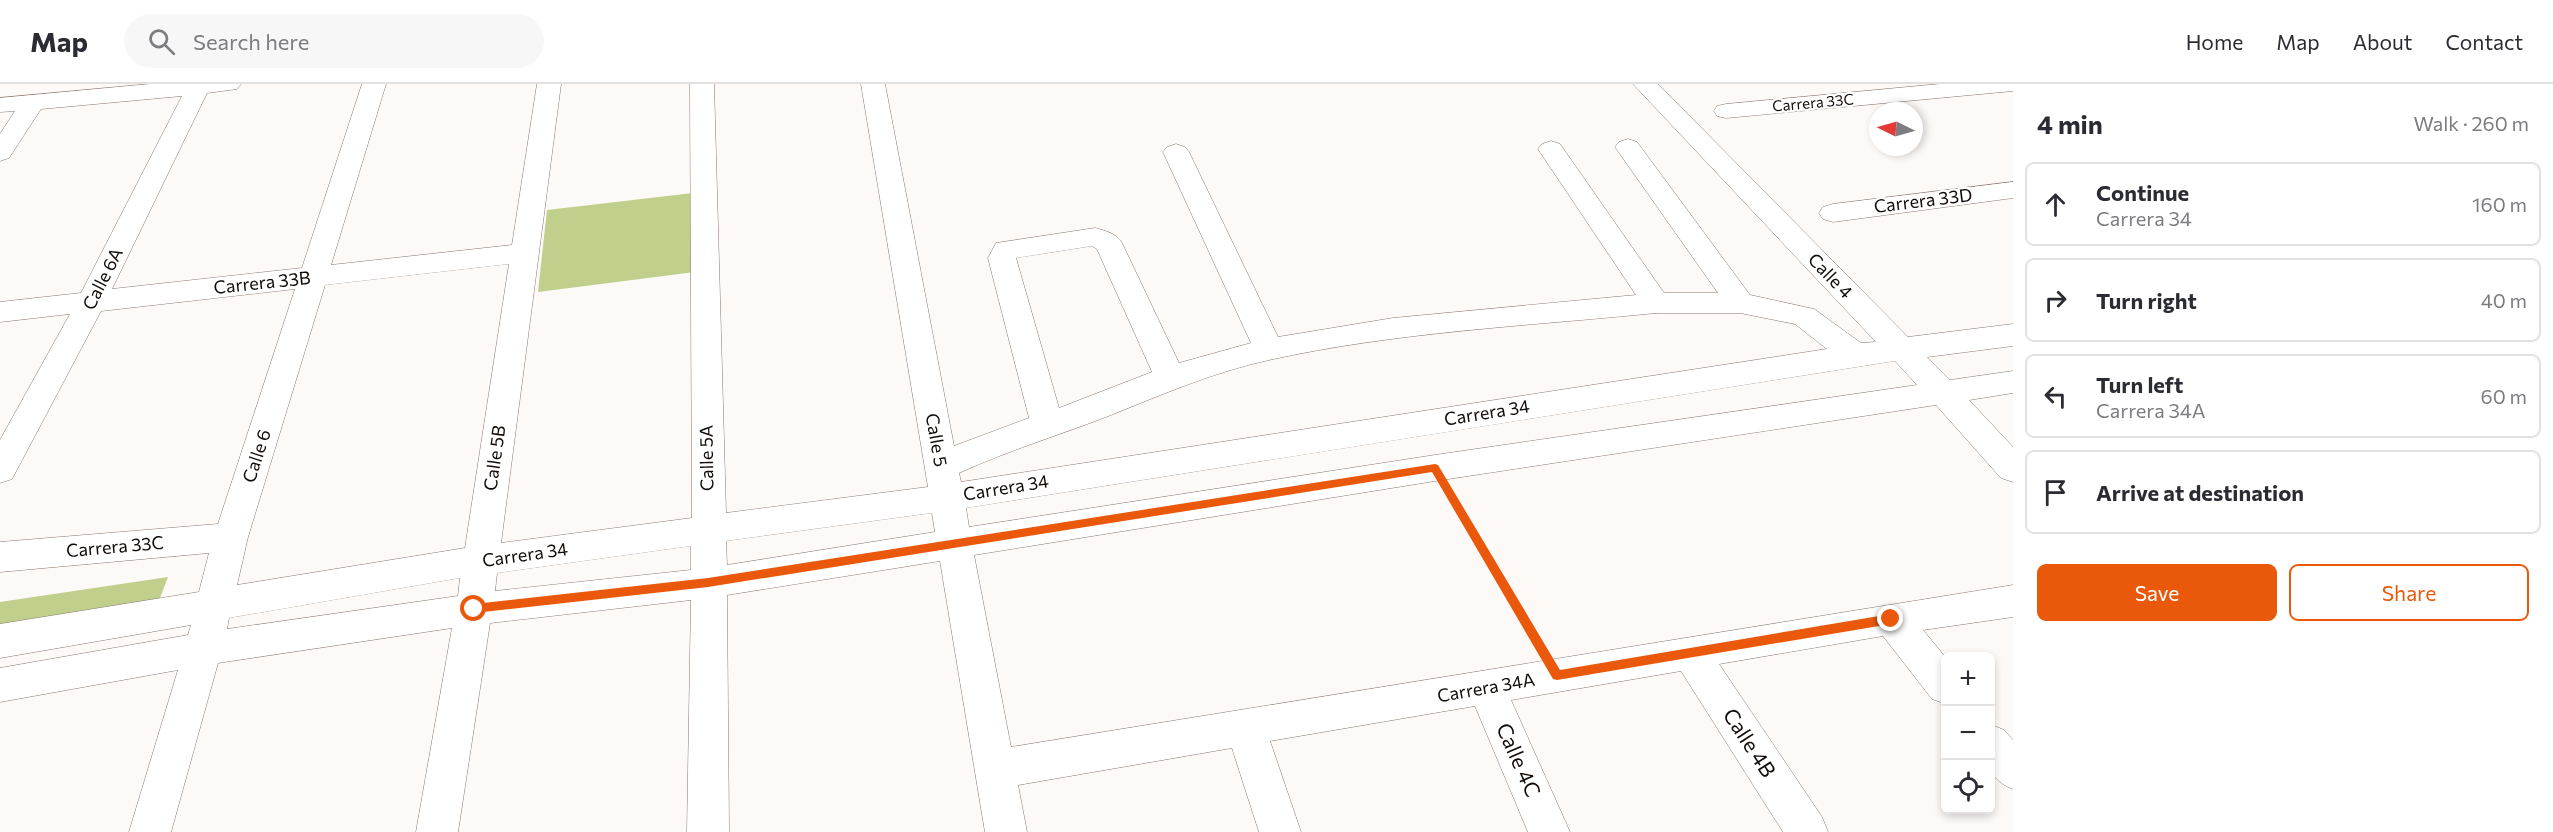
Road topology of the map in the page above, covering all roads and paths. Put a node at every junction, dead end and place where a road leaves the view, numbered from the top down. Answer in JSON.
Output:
{"nodes":[{"id":1,"x":229,"y":84,"type":"edge"},
{"id":2,"x":374,"y":84,"type":"edge"},
{"id":3,"x":549,"y":84,"type":"edge"},
{"id":4,"x":702,"y":84,"type":"edge"},
{"id":5,"x":873,"y":84,"type":"edge"},
{"id":6,"x":1645,"y":84,"type":"edge"},
{"id":7,"x":2007,"y":84,"type":"edge"},
{"id":8,"x":199,"y":86,"type":"edge"},
{"id":9,"x":2013,"y":89,"type":"edge"},
{"id":10,"x":33,"y":102,"type":"junction"},
{"id":11,"x":0,"y":105,"type":"edge"},
{"id":12,"x":1726,"y":111,"type":"dead end"},
{"id":13,"x":1628,"y":147,"type":"dead end"},
{"id":14,"x":1551,"y":149,"type":"dead end"},
{"id":15,"x":1176,"y":152,"type":"dead end"},
{"id":16,"x":0,"y":153,"type":"edge"},
{"id":17,"x":2013,"y":190,"type":"edge"},
{"id":18,"x":1833,"y":213,"type":"dead end"},
{"id":19,"x":525,"y":254,"type":"junction"},
{"id":20,"x":314,"y":277,"type":"junction"},
{"id":21,"x":91,"y":302,"type":"junction"},
{"id":22,"x":1656,"y":303,"type":"junction"},
{"id":23,"x":1740,"y":303,"type":"junction"},
{"id":24,"x":0,"y":312,"type":"edge"},
{"id":25,"x":2013,"y":335,"type":"edge"},
{"id":26,"x":1269,"y":349,"type":"junction"},
{"id":27,"x":1901,"y":350,"type":"junction"},
{"id":28,"x":1856,"y":355,"type":"junction"},
{"id":29,"x":1170,"y":377,"type":"junction"},
{"id":30,"x":2013,"y":382,"type":"edge"},
{"id":31,"x":1943,"y":392,"type":"junction"},
{"id":32,"x":1047,"y":424,"type":"junction"},
{"id":33,"x":1435,"y":468,"type":"junction"},
{"id":34,"x":2013,"y":469,"type":"edge"},
{"id":35,"x":0,"y":470,"type":"edge"},
{"id":36,"x":943,"y":482,"type":"junction"},
{"id":37,"x":708,"y":530,"type":"junction"},
{"id":38,"x":231,"y":537,"type":"junction"},
{"id":39,"x":953,"y":544,"type":"junction"},
{"id":40,"x":0,"y":557,"type":"edge"},
{"id":41,"x":481,"y":560,"type":"junction"},
{"id":42,"x":708,"y":583,"type":"junction"},
{"id":43,"x":2013,"y":601,"type":"edge"},
{"id":44,"x":213,"y":603,"type":"junction"},
{"id":45,"x":474,"y":609,"type":"junction"},
{"id":46,"x":1891,"y":619,"type":"junction"},
{"id":47,"x":0,"y":641,"type":"edge"},
{"id":48,"x":203,"y":649,"type":"junction"},
{"id":49,"x":1691,"y":654,"type":"junction"},
{"id":50,"x":1557,"y":675,"type":"junction"},
{"id":51,"x":1941,"y":681,"type":"edge"},
{"id":52,"x":0,"y":685,"type":"edge"},
{"id":53,"x":1486,"y":688,"type":"junction"},
{"id":54,"x":1246,"y":728,"type":"junction"},
{"id":55,"x":1995,"y":749,"type":"edge"},
{"id":56,"x":996,"y":770,"type":"junction"},
{"id":57,"x":2013,"y":770,"type":"edge"},
{"id":58,"x":150,"y":832,"type":"edge"},
{"id":59,"x":437,"y":832,"type":"edge"},
{"id":60,"x":708,"y":832,"type":"edge"},
{"id":61,"x":1006,"y":832,"type":"edge"},
{"id":62,"x":1280,"y":832,"type":"edge"},
{"id":63,"x":1549,"y":832,"type":"edge"},
{"id":64,"x":1807,"y":832,"type":"edge"}],
"edges":[{"from":1,"to":8,"type":"street"},
{"from":2,"to":20,"type":"street","name":"Calle 6"},
{"from":3,"to":19,"type":"street","name":"Calle 5B"},
{"from":4,"to":37,"type":"street","name":"Calle 5A"},
{"from":5,"to":36,"type":"street","name":"Calle 5"},
{"from":6,"to":27,"type":"street","name":"Calle 4"},
{"from":7,"to":9,"type":"street"},
{"from":7,"to":12,"type":"street","name":"Carrera 33C"},
{"from":8,"to":10,"type":"street"},
{"from":8,"to":21,"type":"street","name":"Calle 6A"},
{"from":10,"to":11,"type":"street"},
{"from":10,"to":16,"type":"street"},
{"from":13,"to":23,"type":"street"},
{"from":14,"to":22,"type":"street"},
{"from":15,"to":26,"type":"street"},
{"from":17,"to":18,"type":"street","name":"Carrera 33D"},
{"from":19,"to":20,"type":"street","name":"Carrera 33B"},
{"from":19,"to":41,"type":"street","name":"Calle 5B"},
{"from":20,"to":21,"type":"street","name":"Carrera 33B"},
{"from":20,"to":38,"type":"street","name":"Calle 6"},
{"from":21,"to":24,"type":"street","name":"Carrera 33B"},
{"from":21,"to":35,"type":"street","name":"Calle 6A"},
{"from":22,"to":23,"type":"street"},
{"from":22,"to":26,"type":"street"},
{"from":23,"to":28,"type":"street"},
{"from":25,"to":27,"type":"street","name":"Carrera 34"},
{"from":26,"to":29,"type":"street"},
{"from":27,"to":28,"type":"street","name":"Carrera 34"},
{"from":27,"to":31,"type":"street","name":"Calle 4"},
{"from":28,"to":36,"type":"street","name":"Carrera 34"},
{"from":29,"to":32,"type":"street"},
{"from":29,"to":32,"type":"street"},
{"from":30,"to":31,"type":"street"},
{"from":31,"to":33,"type":"street"},
{"from":31,"to":34,"type":"street","name":"Calle 4"},
{"from":32,"to":36,"type":"street"},
{"from":33,"to":39,"type":"street"},
{"from":33,"to":50,"type":"path"},
{"from":36,"to":37,"type":"street","name":"Carrera 34"},
{"from":36,"to":39,"type":"street","name":"Calle 5"},
{"from":37,"to":41,"type":"street","name":"Carrera 34"},
{"from":37,"to":42,"type":"street","name":"Calle 5A"},
{"from":38,"to":40,"type":"street","name":"Carrera 33C"},
{"from":38,"to":44,"type":"street","name":"Calle 6"},
{"from":39,"to":42,"type":"street"},
{"from":39,"to":56,"type":"street","name":"Calle 5"},
{"from":41,"to":44,"type":"street","name":"Carrera 34"},
{"from":41,"to":45,"type":"street","name":"Calle 5B"},
{"from":42,"to":45,"type":"street"},
{"from":42,"to":60,"type":"street","name":"Calle 5A"},
{"from":43,"to":46,"type":"street","name":"Carrera 34A"},
{"from":44,"to":47,"type":"street","name":"Carrera 34"},
{"from":44,"to":48,"type":"street","name":"Calle 6"},
{"from":45,"to":48,"type":"street"},
{"from":45,"to":59,"type":"street","name":"Calle 5B"},
{"from":46,"to":49,"type":"street","name":"Carrera 34A"},
{"from":46,"to":51,"type":"street"},
{"from":48,"to":52,"type":"street"},
{"from":48,"to":58,"type":"street","name":"Calle 6"},
{"from":49,"to":50,"type":"street","name":"Carrera 34A"},
{"from":49,"to":64,"type":"street","name":"Calle 4B"},
{"from":50,"to":53,"type":"street","name":"Carrera 34A"},
{"from":53,"to":54,"type":"street","name":"Carrera 34A"},
{"from":53,"to":63,"type":"street","name":"Calle 4C"},
{"from":54,"to":56,"type":"street","name":"Carrera 34A"},
{"from":54,"to":62,"type":"street"},
{"from":55,"to":57,"type":"street"},
{"from":56,"to":61,"type":"street","name":"Calle 5"}]}
